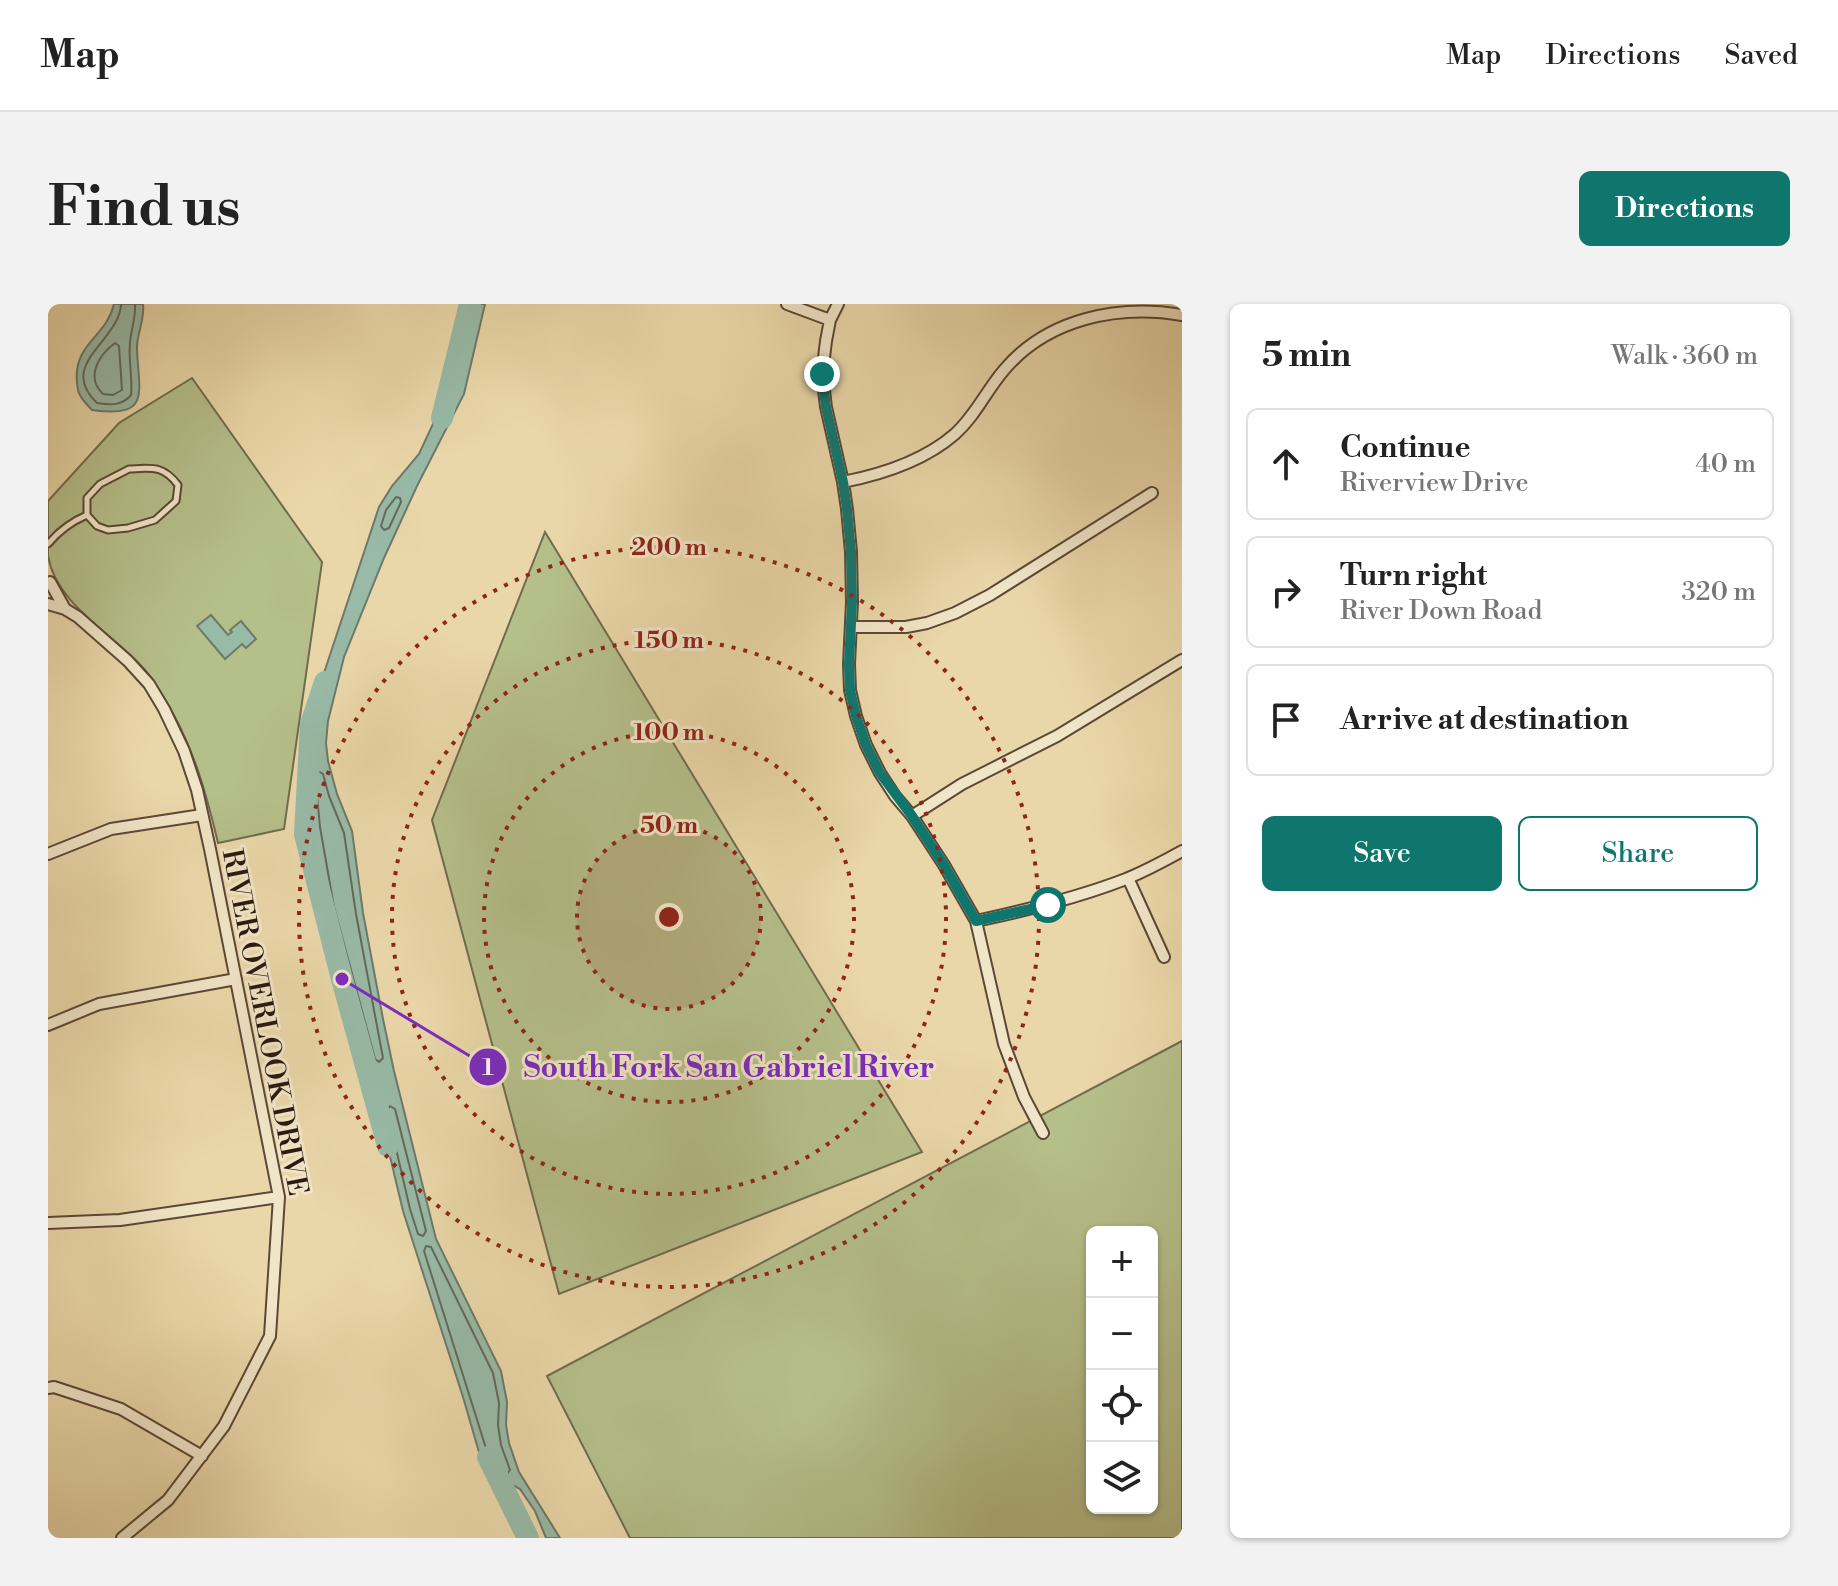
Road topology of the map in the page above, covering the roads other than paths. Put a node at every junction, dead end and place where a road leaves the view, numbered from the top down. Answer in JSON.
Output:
{"nodes":[{"id":1,"x":787,"y":304,"type":"edge"},
{"id":2,"x":838,"y":304,"type":"edge"},
{"id":3,"x":1182,"y":315,"type":"edge"},
{"id":4,"x":830,"y":320,"type":"junction"},
{"id":5,"x":843,"y":482,"type":"junction"},
{"id":6,"x":1152,"y":493,"type":"dead end"},
{"id":7,"x":87,"y":515,"type":"junction"},
{"id":8,"x":48,"y":544,"type":"edge"},
{"id":9,"x":49,"y":580,"type":"edge"},
{"id":10,"x":48,"y":604,"type":"edge"},
{"id":11,"x":65,"y":609,"type":"junction"},
{"id":12,"x":851,"y":627,"type":"junction"},
{"id":13,"x":1182,"y":660,"type":"edge"},
{"id":14,"x":202,"y":815,"type":"junction"},
{"id":15,"x":912,"y":816,"type":"junction"},
{"id":16,"x":1182,"y":851,"type":"edge"},
{"id":17,"x":48,"y":854,"type":"edge"},
{"id":18,"x":1128,"y":878,"type":"junction"},
{"id":19,"x":976,"y":921,"type":"junction"},
{"id":20,"x":1164,"y":957,"type":"dead end"},
{"id":21,"x":236,"y":979,"type":"junction"},
{"id":22,"x":48,"y":1025,"type":"edge"},
{"id":23,"x":1043,"y":1133,"type":"dead end"},
{"id":24,"x":279,"y":1197,"type":"junction"},
{"id":25,"x":48,"y":1223,"type":"edge"},
{"id":26,"x":48,"y":1388,"type":"edge"},
{"id":27,"x":202,"y":1456,"type":"junction"},
{"id":28,"x":122,"y":1538,"type":"edge"}],
"edges":[{"from":1,"to":4,"type":"street"},
{"from":2,"to":4,"type":"street"},
{"from":3,"to":5,"type":"street"},
{"from":4,"to":5,"type":"street"},
{"from":5,"to":12,"type":"street"},
{"from":6,"to":12,"type":"street"},
{"from":7,"to":7,"type":"lane"},
{"from":7,"to":8,"type":"lane"},
{"from":9,"to":11,"type":"street"},
{"from":10,"to":11,"type":"street"},
{"from":11,"to":14,"type":"street","name":"RIVER OVERLOOK DRIVE"},
{"from":12,"to":15,"type":"street"},
{"from":13,"to":15,"type":"street"},
{"from":14,"to":17,"type":"street"},
{"from":14,"to":21,"type":"street","name":"RIVER OVERLOOK DRIVE"},
{"from":15,"to":19,"type":"street"},
{"from":16,"to":18,"type":"street"},
{"from":18,"to":19,"type":"street"},
{"from":18,"to":20,"type":"street"},
{"from":19,"to":23,"type":"street"},
{"from":21,"to":22,"type":"street"},
{"from":21,"to":24,"type":"street","name":"RIVER OVERLOOK DRIVE"},
{"from":24,"to":25,"type":"street"},
{"from":24,"to":27,"type":"street","name":"RIVER OVERLOOK DRIVE"},
{"from":26,"to":27,"type":"street"},
{"from":27,"to":28,"type":"street","name":"RIVER OVERLOOK DRIVE"}]}
